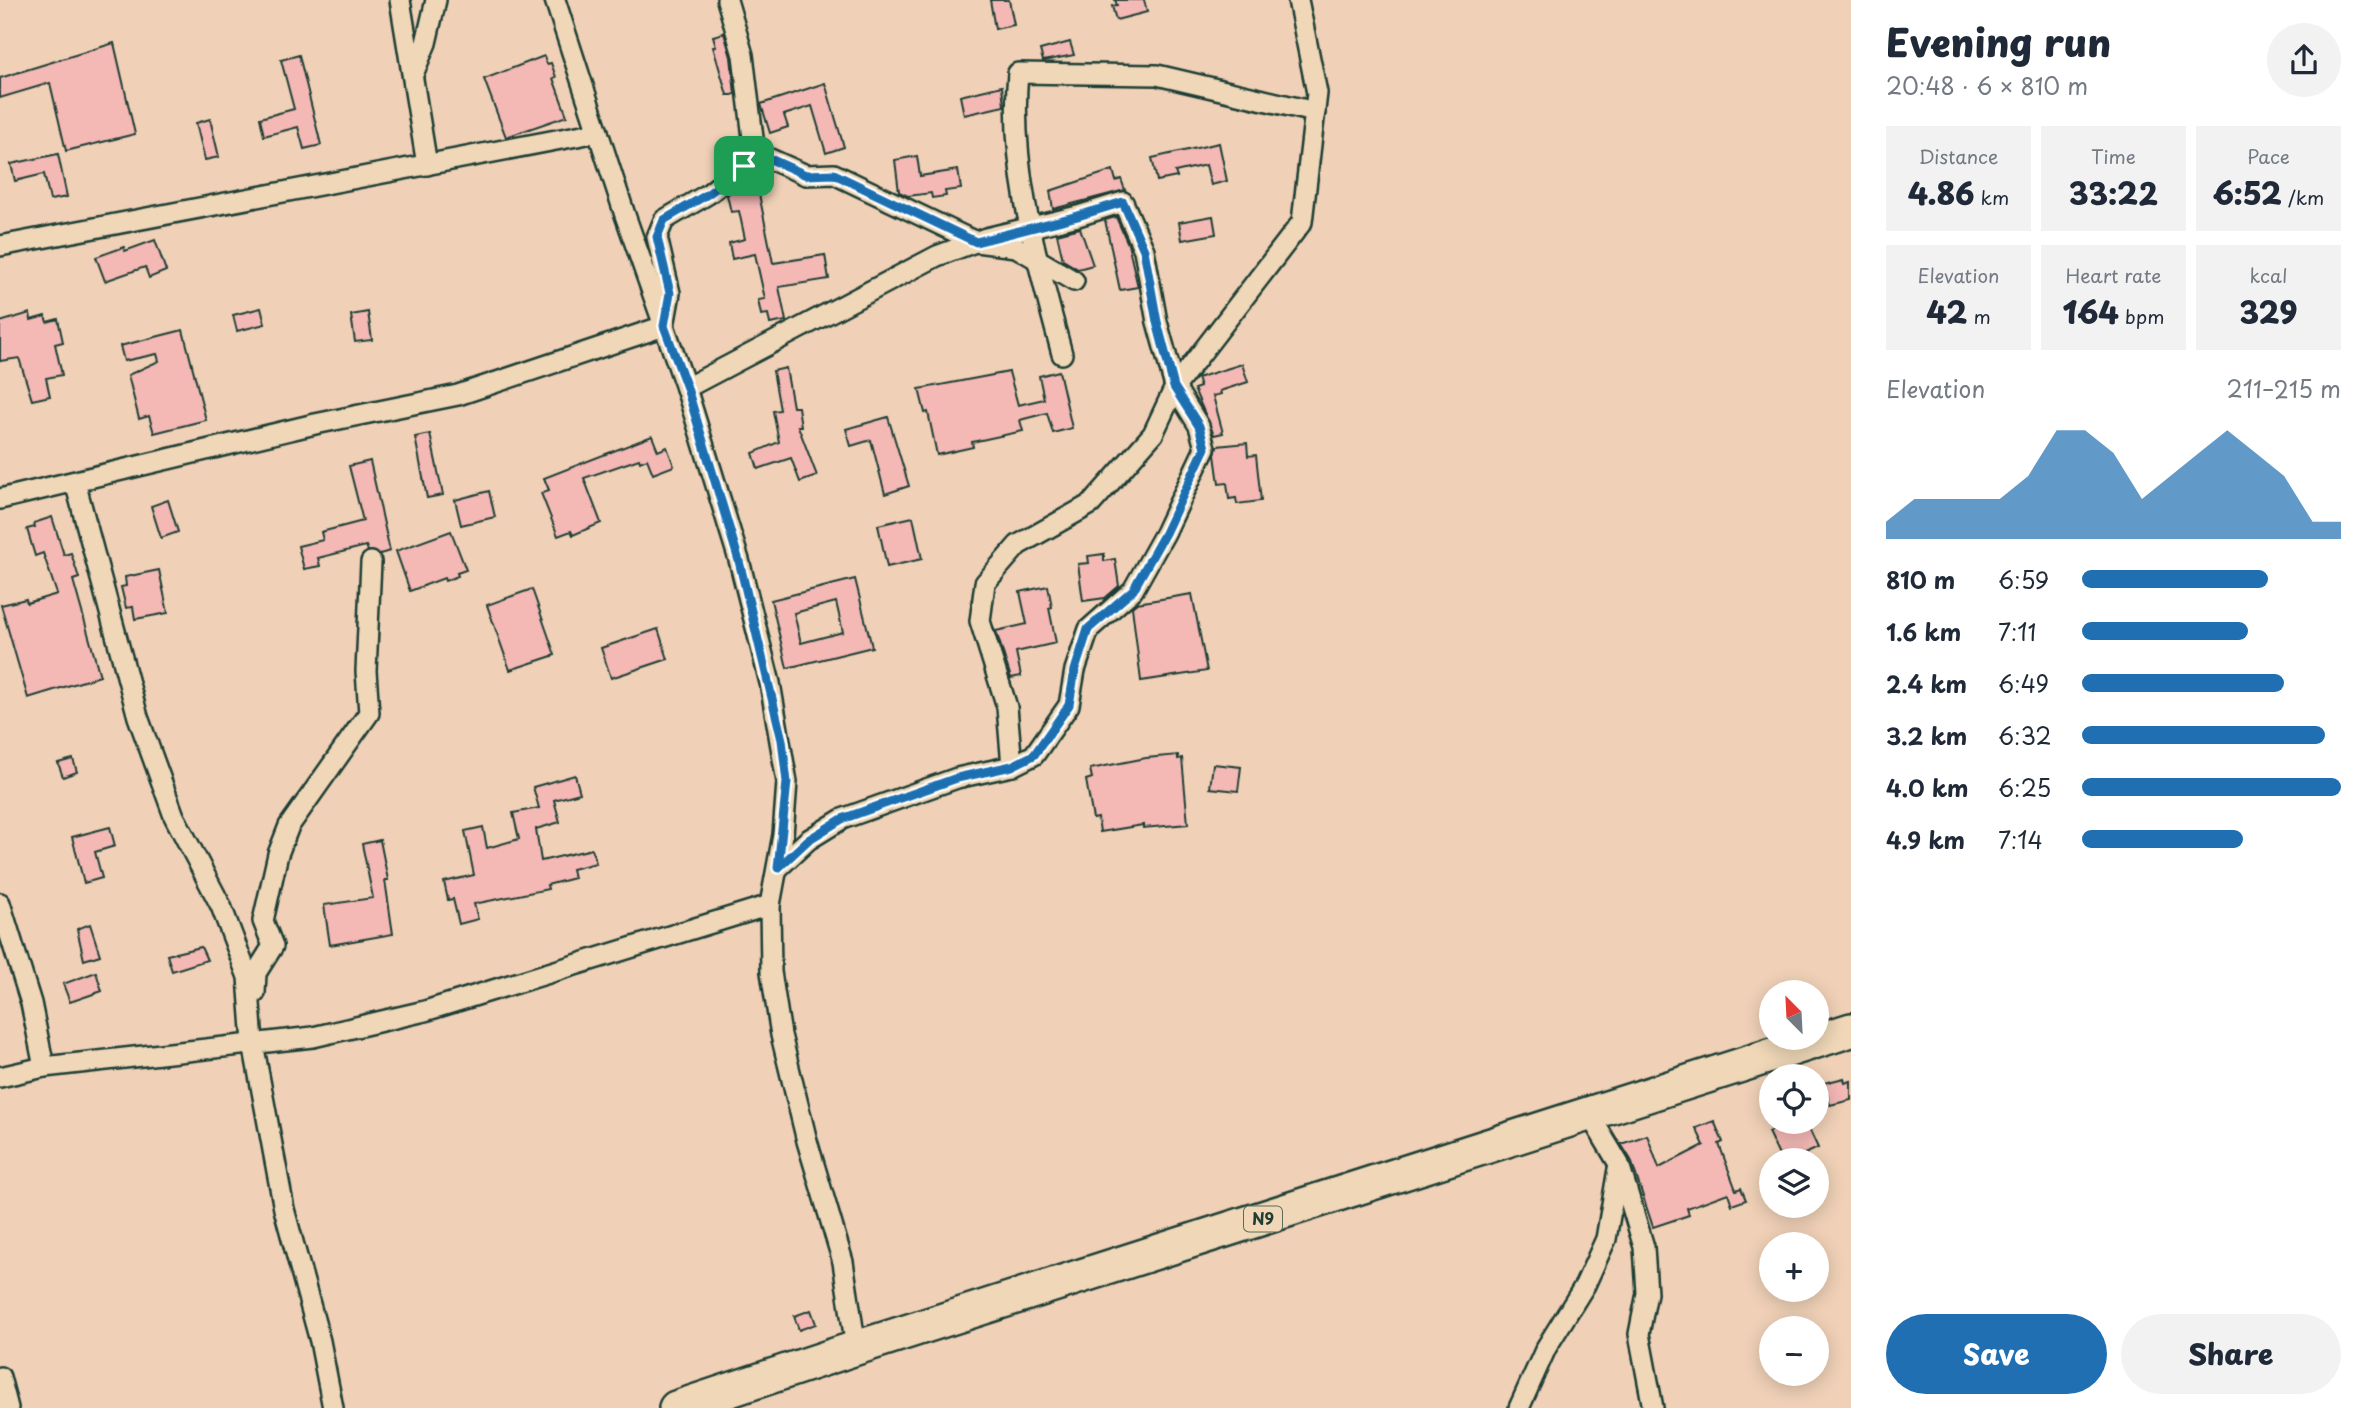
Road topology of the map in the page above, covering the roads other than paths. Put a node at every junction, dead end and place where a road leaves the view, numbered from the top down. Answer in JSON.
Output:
{"nodes":[{"id":1,"x":401,"y":0,"type":"edge"},
{"id":2,"x":436,"y":0,"type":"edge"},
{"id":3,"x":555,"y":0,"type":"edge"},
{"id":4,"x":727,"y":0,"type":"edge"},
{"id":5,"x":1298,"y":0,"type":"edge"},
{"id":6,"x":413,"y":73,"type":"junction"},
{"id":7,"x":1315,"y":112,"type":"junction"},
{"id":8,"x":598,"y":132,"type":"junction"},
{"id":9,"x":750,"y":150,"type":"junction"},
{"id":10,"x":427,"y":165,"type":"junction"},
{"id":11,"x":1031,"y":228,"type":"junction"},
{"id":12,"x":976,"y":242,"type":"junction"},
{"id":13,"x":0,"y":246,"type":"edge"},
{"id":14,"x":1038,"y":260,"type":"junction"},
{"id":15,"x":1074,"y":281,"type":"dead end"},
{"id":16,"x":664,"y":326,"type":"junction"},
{"id":17,"x":1062,"y":354,"type":"dead end"},
{"id":18,"x":1174,"y":387,"type":"junction"},
{"id":19,"x":687,"y":388,"type":"junction"},
{"id":20,"x":75,"y":482,"type":"junction"},
{"id":21,"x":0,"y":499,"type":"edge"},
{"id":22,"x":371,"y":562,"type":"dead end"},
{"id":23,"x":1012,"y":766,"type":"junction"},
{"id":24,"x":778,"y":868,"type":"junction"},
{"id":25,"x":0,"y":903,"type":"edge"},
{"id":26,"x":770,"y":905,"type":"junction"},
{"id":27,"x":1851,"y":1030,"type":"edge"},
{"id":28,"x":253,"y":1043,"type":"junction"},
{"id":29,"x":44,"y":1067,"type":"junction"},
{"id":30,"x":0,"y":1077,"type":"edge"},
{"id":31,"x":1588,"y":1112,"type":"junction"},
{"id":32,"x":1619,"y":1164,"type":"junction"},
{"id":33,"x":856,"y":1348,"type":"junction"},
{"id":34,"x":0,"y":1377,"type":"edge"},
{"id":35,"x":8,"y":1408,"type":"edge"},
{"id":36,"x":333,"y":1408,"type":"edge"},
{"id":37,"x":676,"y":1408,"type":"edge"},
{"id":38,"x":1519,"y":1408,"type":"edge"},
{"id":39,"x":1653,"y":1408,"type":"edge"}],
"edges":[{"from":1,"to":6,"type":"street"},
{"from":2,"to":6,"type":"street"},
{"from":3,"to":8,"type":"street"},
{"from":4,"to":9,"type":"street"},
{"from":5,"to":7,"type":"street"},
{"from":6,"to":10,"type":"street"},
{"from":7,"to":11,"type":"street"},
{"from":7,"to":18,"type":"street"},
{"from":8,"to":10,"type":"street"},
{"from":8,"to":16,"type":"street"},
{"from":9,"to":12,"type":"street"},
{"from":9,"to":16,"type":"street"},
{"from":10,"to":13,"type":"street"},
{"from":11,"to":12,"type":"street"},
{"from":11,"to":14,"type":"street"},
{"from":11,"to":18,"type":"street"},
{"from":12,"to":14,"type":"street"},
{"from":12,"to":19,"type":"street"},
{"from":14,"to":15,"type":"street"},
{"from":14,"to":17,"type":"street"},
{"from":16,"to":19,"type":"street"},
{"from":16,"to":20,"type":"street"},
{"from":18,"to":23,"type":"street"},
{"from":18,"to":23,"type":"street"},
{"from":19,"to":24,"type":"street"},
{"from":20,"to":21,"type":"street"},
{"from":20,"to":28,"type":"street"},
{"from":22,"to":28,"type":"street"},
{"from":23,"to":24,"type":"street"},
{"from":24,"to":26,"type":"street"},
{"from":25,"to":29,"type":"street"},
{"from":26,"to":28,"type":"street"},
{"from":26,"to":33,"type":"street"},
{"from":27,"to":31,"type":"highway","number":"N9"},
{"from":28,"to":29,"type":"street"},
{"from":28,"to":36,"type":"street"},
{"from":29,"to":30,"type":"street"},
{"from":31,"to":32,"type":"street"},
{"from":31,"to":33,"type":"highway","number":"N9"},
{"from":32,"to":38,"type":"street"},
{"from":32,"to":39,"type":"street"},
{"from":33,"to":37,"type":"highway","number":"N9"},
{"from":34,"to":35,"type":"street"}]}
